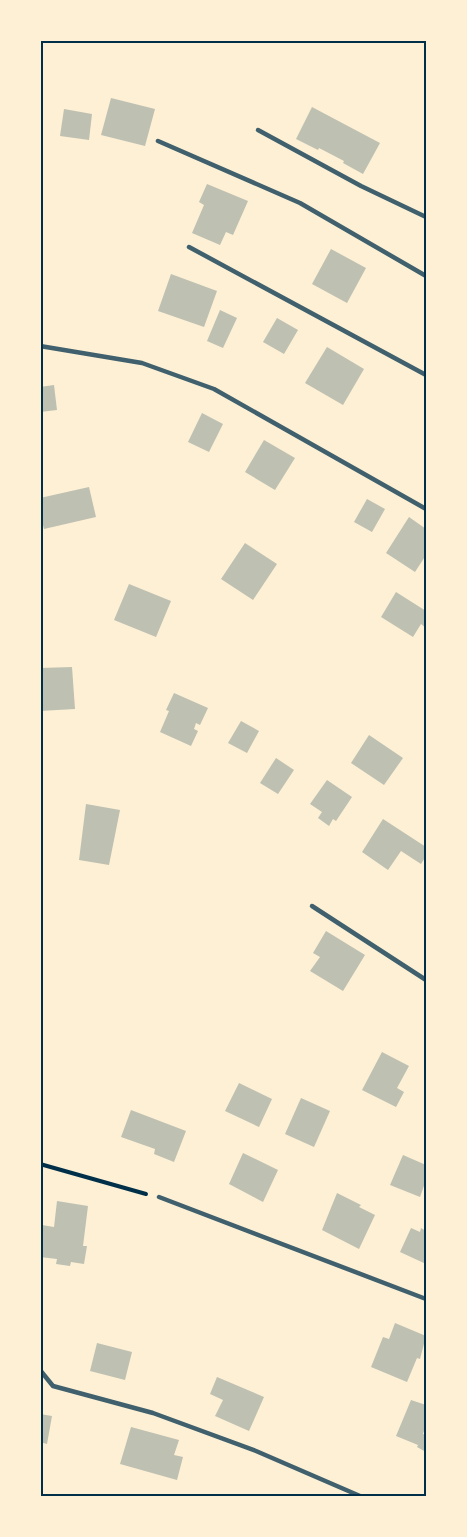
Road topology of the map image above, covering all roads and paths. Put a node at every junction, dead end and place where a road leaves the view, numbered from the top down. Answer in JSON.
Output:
{"nodes":[{"id":1,"x":258,"y":130,"type":"dead end"},
{"id":2,"x":158,"y":141,"type":"dead end"},
{"id":3,"x":426,"y":217,"type":"edge"},
{"id":4,"x":189,"y":247,"type":"dead end"},
{"id":5,"x":426,"y":276,"type":"edge"},
{"id":6,"x":40,"y":346,"type":"edge"},
{"id":7,"x":426,"y":375,"type":"edge"},
{"id":8,"x":426,"y":508,"type":"edge"},
{"id":9,"x":312,"y":906,"type":"dead end"},
{"id":10,"x":426,"y":980,"type":"edge"},
{"id":11,"x":40,"y":1164,"type":"edge"},
{"id":12,"x":159,"y":1197,"type":"joint"},
{"id":13,"x":426,"y":1299,"type":"edge"},
{"id":14,"x":40,"y":1370,"type":"edge"},
{"id":15,"x":360,"y":1497,"type":"edge"}],
"edges":[{"from":1,"to":3,"type":"lane"},
{"from":2,"to":5,"type":"lane"},
{"from":4,"to":7,"type":"lane"},
{"from":6,"to":8,"type":"lane"},
{"from":9,"to":10,"type":"lane"},
{"from":11,"to":12,"type":"path"},
{"from":12,"to":13,"type":"lane"},
{"from":14,"to":15,"type":"lane"}]}
